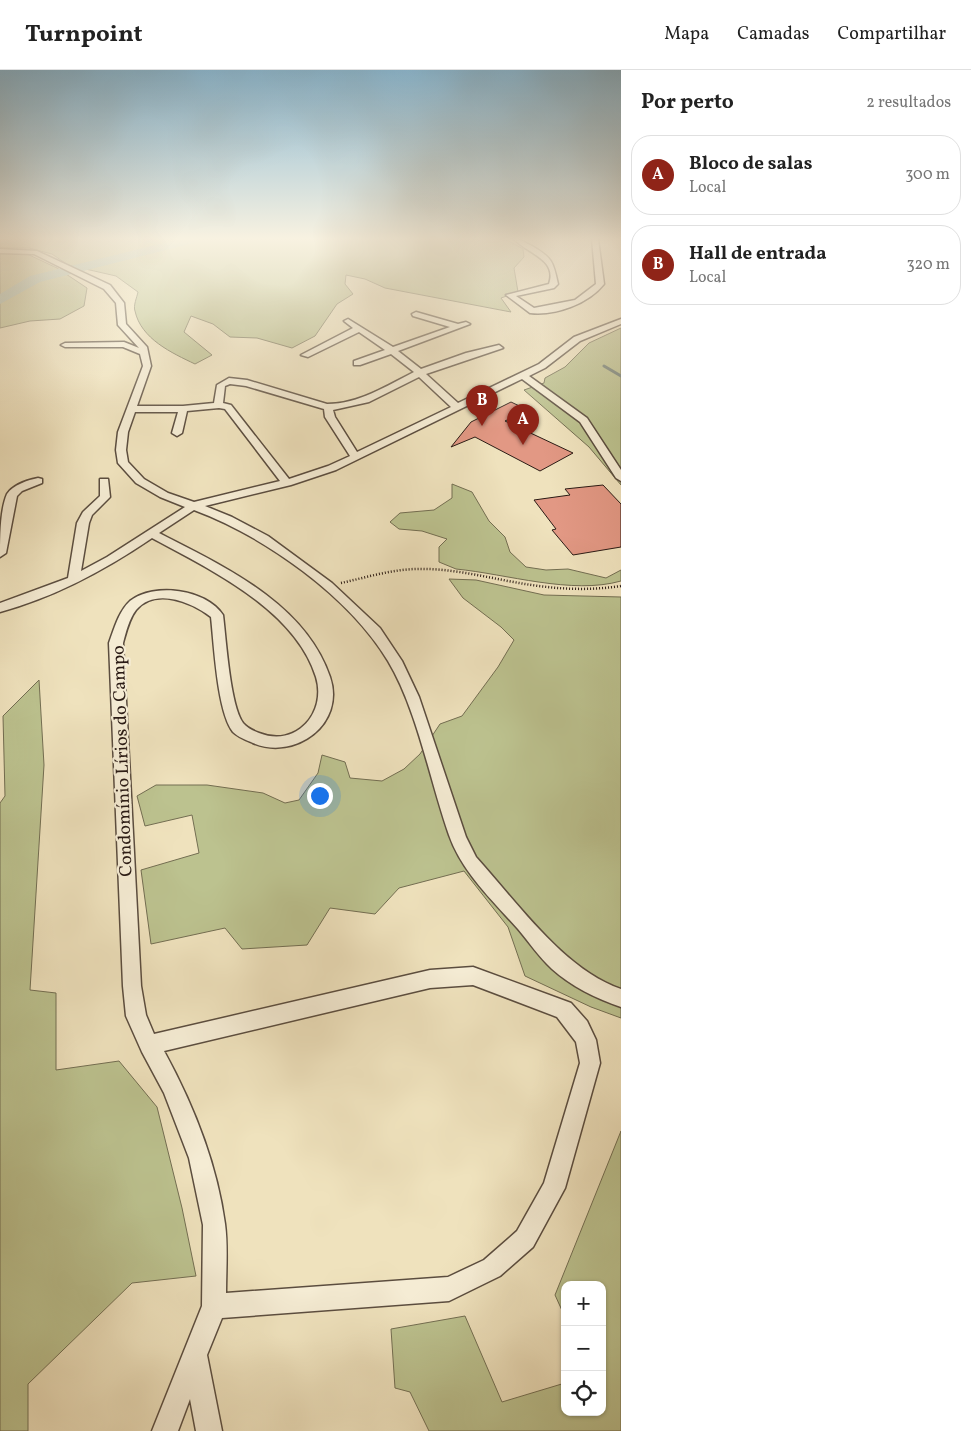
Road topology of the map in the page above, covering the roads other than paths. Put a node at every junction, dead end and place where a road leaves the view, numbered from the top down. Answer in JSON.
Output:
{"nodes":[{"id":1,"x":120,"y":303,"type":"edge"},
{"id":2,"x":520,"y":303,"type":"edge"},
{"id":3,"x":575,"y":303,"type":"edge"},
{"id":4,"x":416,"y":314,"type":"dead end"},
{"id":5,"x":348,"y":321,"type":"dead end"},
{"id":6,"x":621,"y":322,"type":"edge"},
{"id":7,"x":358,"y":329,"type":"junction"},
{"id":8,"x":65,"y":345,"type":"dead end"},
{"id":9,"x":499,"y":348,"type":"dead end"},
{"id":10,"x":394,"y":351,"type":"junction"},
{"id":11,"x":146,"y":354,"type":"junction"},
{"id":12,"x":305,"y":355,"type":"dead end"},
{"id":13,"x":357,"y":363,"type":"dead end"},
{"id":14,"x":420,"y":373,"type":"junction"},
{"id":15,"x":524,"y":376,"type":"junction"},
{"id":16,"x":219,"y":405,"type":"junction"},
{"id":17,"x":328,"y":407,"type":"junction"},
{"id":18,"x":457,"y":407,"type":"junction"},
{"id":19,"x":132,"y":409,"type":"junction"},
{"id":20,"x":183,"y":409,"type":"junction"},
{"id":21,"x":178,"y":433,"type":"dead end"},
{"id":22,"x":356,"y":456,"type":"junction"},
{"id":23,"x":621,"y":478,"type":"edge"},
{"id":24,"x":38,"y":481,"type":"dead end"},
{"id":25,"x":104,"y":482,"type":"dead end"},
{"id":26,"x":287,"y":483,"type":"junction"},
{"id":27,"x":193,"y":506,"type":"junction"},
{"id":28,"x":152,"y":534,"type":"junction"},
{"id":29,"x":0,"y":549,"type":"edge"},
{"id":30,"x":74,"y":580,"type":"junction"},
{"id":31,"x":0,"y":608,"type":"edge"},
{"id":32,"x":621,"y":998,"type":"edge"},
{"id":33,"x":149,"y":1045,"type":"junction"},
{"id":34,"x":214,"y":1306,"type":"junction"},
{"id":35,"x":195,"y":1356,"type":"junction"},
{"id":36,"x":166,"y":1431,"type":"edge"},
{"id":37,"x":210,"y":1431,"type":"edge"}],
"edges":[{"from":1,"to":11,"type":"street"},
{"from":2,"to":3,"type":"street"},
{"from":4,"to":10,"type":"street"},
{"from":5,"to":7,"type":"street"},
{"from":6,"to":15,"type":"street"},
{"from":7,"to":10,"type":"street"},
{"from":7,"to":12,"type":"street"},
{"from":8,"to":11,"type":"street"},
{"from":9,"to":14,"type":"street"},
{"from":10,"to":13,"type":"street"},
{"from":10,"to":14,"type":"street"},
{"from":11,"to":19,"type":"street"},
{"from":14,"to":17,"type":"street"},
{"from":14,"to":18,"type":"street"},
{"from":15,"to":18,"type":"street"},
{"from":15,"to":23,"type":"street"},
{"from":16,"to":17,"type":"street"},
{"from":16,"to":20,"type":"street"},
{"from":16,"to":26,"type":"street"},
{"from":17,"to":22,"type":"street"},
{"from":18,"to":22,"type":"street"},
{"from":19,"to":20,"type":"street"},
{"from":19,"to":27,"type":"street"},
{"from":20,"to":21,"type":"street"},
{"from":22,"to":26,"type":"street"},
{"from":24,"to":29,"type":"street"},
{"from":25,"to":30,"type":"street"},
{"from":26,"to":27,"type":"street"},
{"from":27,"to":28,"type":"street"},
{"from":27,"to":32,"type":"street"},
{"from":28,"to":30,"type":"street"},
{"from":28,"to":33,"type":"street","name":"Condomínio Lírios do Campo"},
{"from":30,"to":31,"type":"street"},
{"from":33,"to":34,"type":"street","name":"Condomínio Lírios do Campo"},
{"from":33,"to":34,"type":"street"},
{"from":34,"to":35,"type":"street","name":"Condomínio Lírios do Campo"},
{"from":35,"to":36,"type":"street","name":"Condomínio Lírios do Campo"},
{"from":35,"to":37,"type":"street"}]}
